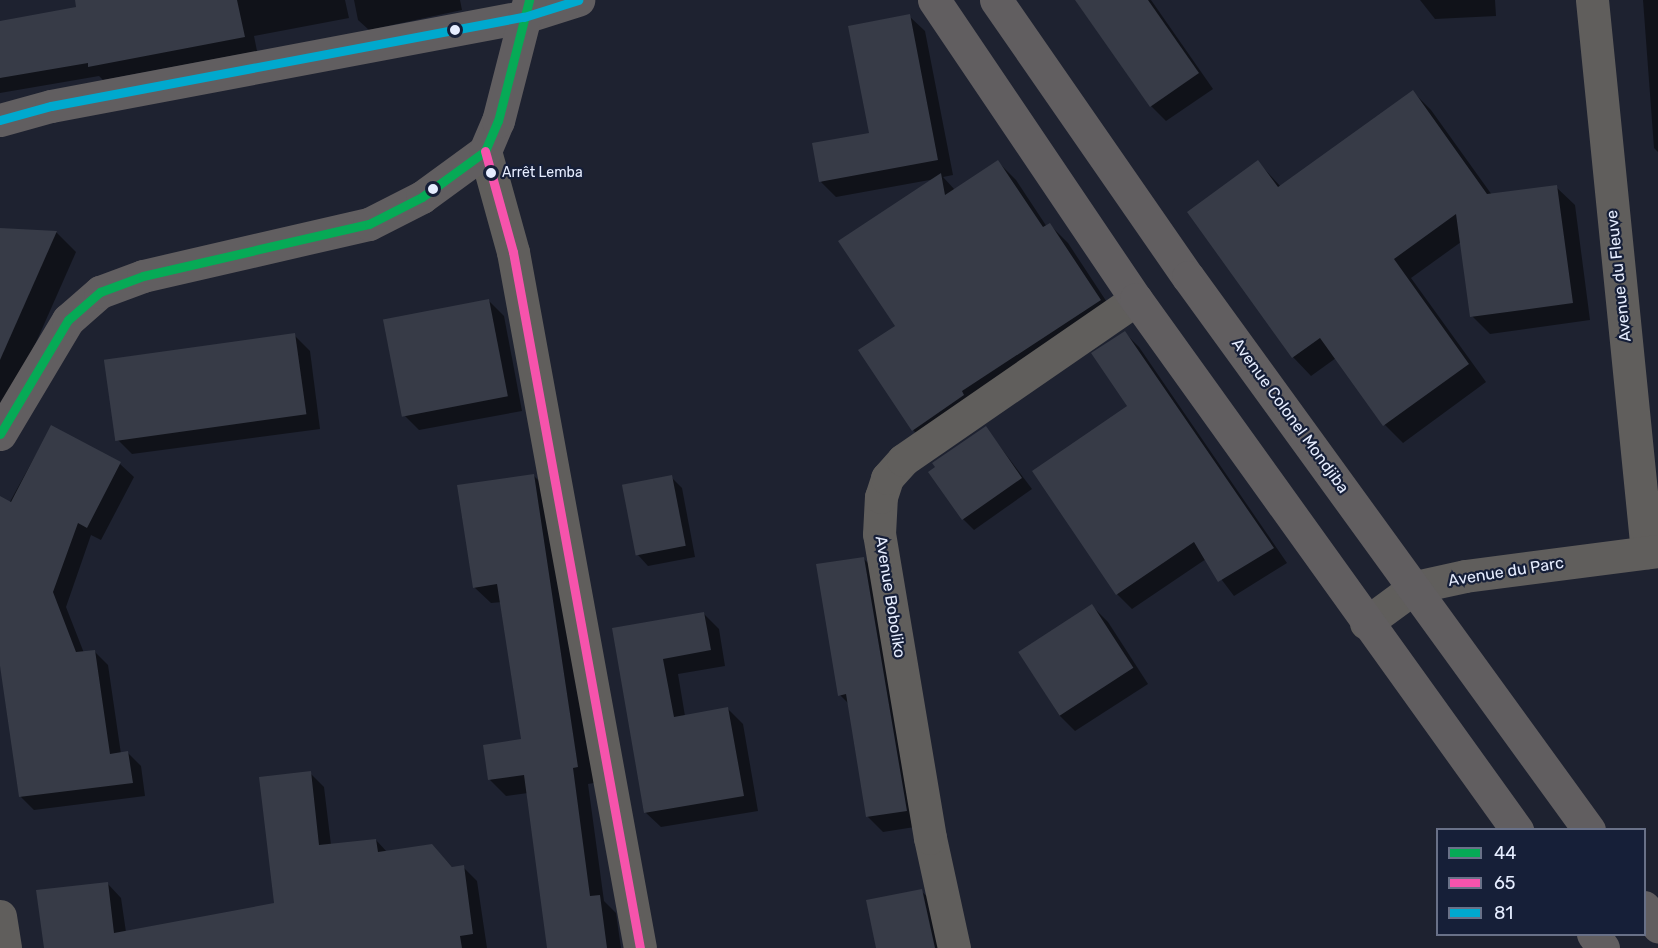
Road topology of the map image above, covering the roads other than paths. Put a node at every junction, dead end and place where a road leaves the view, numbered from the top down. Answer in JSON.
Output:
{"nodes":[{"id":1,"x":578,"y":0,"type":"edge"},
{"id":2,"x":934,"y":0,"type":"edge"},
{"id":3,"x":996,"y":0,"type":"edge"},
{"id":4,"x":1592,"y":0,"type":"edge"},
{"id":5,"x":527,"y":9,"type":"edge"},
{"id":6,"x":0,"y":120,"type":"edge"},
{"id":7,"x":485,"y":151,"type":"junction"},
{"id":8,"x":1136,"y":299,"type":"junction"},
{"id":9,"x":0,"y":434,"type":"edge"},
{"id":10,"x":1652,"y":551,"type":"edge"},
{"id":11,"x":1415,"y":587,"type":"junction"},
{"id":12,"x":1366,"y":623,"type":"junction"},
{"id":13,"x":1516,"y":828,"type":"edge"},
{"id":14,"x":1588,"y":828,"type":"edge"},
{"id":15,"x":1646,"y":910,"type":"edge"},
{"id":16,"x":0,"y":916,"type":"edge"},
{"id":17,"x":1658,"y":926,"type":"edge"},
{"id":18,"x":5,"y":948,"type":"edge"},
{"id":19,"x":640,"y":948,"type":"edge"},
{"id":20,"x":954,"y":948,"type":"edge"}],
"edges":[{"from":1,"to":5,"type":"main road"},
{"from":2,"to":8,"type":"main road"},
{"from":3,"to":11,"type":"main road","name":"Avenue Colonel Mondjiba"},
{"from":4,"to":10,"type":"street","name":"Avenue du Fleuve"},
{"from":5,"to":6,"type":"main road"},
{"from":5,"to":7,"type":"main road"},
{"from":7,"to":9,"type":"main road"},
{"from":7,"to":19,"type":"street"},
{"from":8,"to":12,"type":"main road"},
{"from":8,"to":20,"type":"street","name":"Avenue Boboliko"},
{"from":10,"to":11,"type":"street","name":"Avenue du Parc"},
{"from":11,"to":12,"type":"street","name":"Avenue du Parc"},
{"from":11,"to":14,"type":"main road","name":"Avenue Colonel Mondjiba"},
{"from":12,"to":13,"type":"main road"},
{"from":15,"to":17,"type":"main road"},
{"from":16,"to":18,"type":"street"}]}
